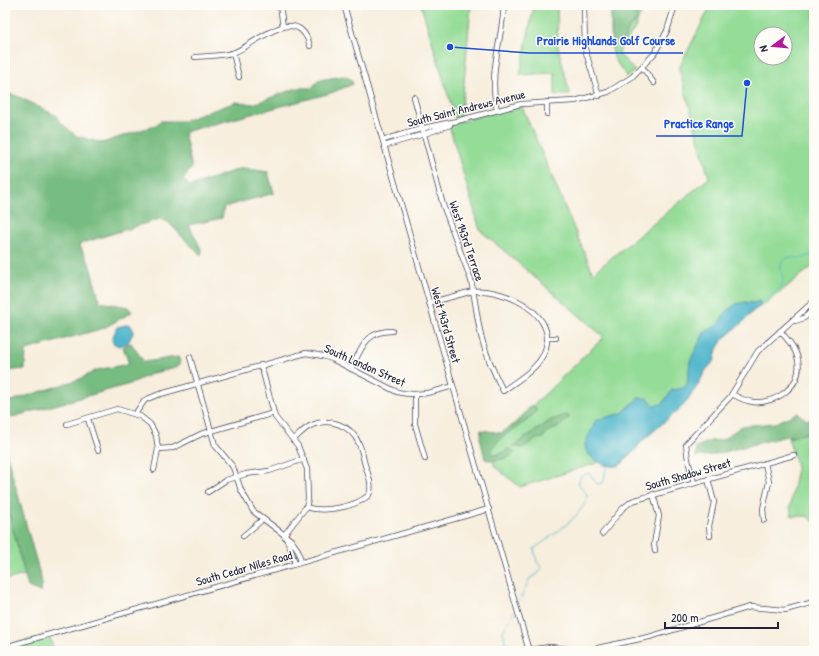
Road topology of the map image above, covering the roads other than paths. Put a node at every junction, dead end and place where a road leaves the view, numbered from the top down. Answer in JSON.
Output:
{"nodes":[{"id":1,"x":280,"y":5,"type":"edge"},
{"id":2,"x":344,"y":5,"type":"edge"},
{"id":3,"x":504,"y":5,"type":"edge"},
{"id":4,"x":584,"y":5,"type":"edge"},
{"id":5,"x":674,"y":5,"type":"edge"},
{"id":6,"x":283,"y":27,"type":"junction"},
{"id":7,"x":310,"y":46,"type":"dead end"},
{"id":8,"x":233,"y":53,"type":"junction"},
{"id":9,"x":195,"y":57,"type":"dead end"},
{"id":10,"x":642,"y":67,"type":"junction"},
{"id":11,"x":239,"y":77,"type":"dead end"},
{"id":12,"x":654,"y":82,"type":"dead end"},
{"id":13,"x":599,"y":96,"type":"junction"},
{"id":14,"x":414,"y":97,"type":"dead end"},
{"id":15,"x":547,"y":102,"type":"junction"},
{"id":16,"x":497,"y":110,"type":"junction"},
{"id":17,"x":547,"y":114,"type":"dead end"},
{"id":18,"x":456,"y":121,"type":"junction"},
{"id":19,"x":422,"y":128,"type":"junction"},
{"id":20,"x":424,"y":134,"type":"junction"},
{"id":21,"x":383,"y":140,"type":"junction"},
{"id":22,"x":384,"y":146,"type":"junction"},
{"id":23,"x":473,"y":290,"type":"junction"},
{"id":24,"x":814,"y":301,"type":"edge"},
{"id":25,"x":430,"y":303,"type":"junction"},
{"id":26,"x":814,"y":309,"type":"edge"},
{"id":27,"x":792,"y":322,"type":"junction"},
{"id":28,"x":392,"y":331,"type":"dead end"},
{"id":29,"x":780,"y":331,"type":"junction"},
{"id":30,"x":546,"y":338,"type":"junction"},
{"id":31,"x":556,"y":338,"type":"dead end"},
{"id":32,"x":190,"y":358,"type":"dead end"},
{"id":33,"x":261,"y":366,"type":"junction"},
{"id":34,"x":351,"y":369,"type":"junction"},
{"id":35,"x":197,"y":383,"type":"junction"},
{"id":36,"x":453,"y":386,"type":"junction"},
{"id":37,"x":732,"y":394,"type":"junction"},
{"id":38,"x":415,"y":395,"type":"junction"},
{"id":39,"x":274,"y":413,"type":"junction"},
{"id":40,"x":135,"y":414,"type":"junction"},
{"id":41,"x":88,"y":419,"type":"junction"},
{"id":42,"x":67,"y":424,"type":"dead end"},
{"id":43,"x":210,"y":431,"type":"junction"},
{"id":44,"x":293,"y":440,"type":"junction"},
{"id":45,"x":158,"y":449,"type":"junction"},
{"id":46,"x":98,"y":450,"type":"dead end"},
{"id":47,"x":794,"y":455,"type":"dead end"},
{"id":48,"x":304,"y":459,"type":"junction"},
{"id":49,"x":424,"y":459,"type":"dead end"},
{"id":50,"x":765,"y":463,"type":"junction"},
{"id":51,"x":154,"y":470,"type":"dead end"},
{"id":52,"x":237,"y":476,"type":"junction"},
{"id":53,"x":708,"y":479,"type":"junction"},
{"id":54,"x":694,"y":483,"type":"junction"},
{"id":55,"x":208,"y":492,"type":"dead end"},
{"id":56,"x":653,"y":494,"type":"junction"},
{"id":57,"x":306,"y":507,"type":"junction"},
{"id":58,"x":488,"y":509,"type":"junction"},
{"id":59,"x":262,"y":520,"type":"junction"},
{"id":60,"x":764,"y":520,"type":"dead end"},
{"id":61,"x":602,"y":534,"type":"dead end"},
{"id":62,"x":284,"y":535,"type":"junction"},
{"id":63,"x":243,"y":536,"type":"dead end"},
{"id":64,"x":710,"y":536,"type":"dead end"},
{"id":65,"x":655,"y":551,"type":"dead end"},
{"id":66,"x":301,"y":562,"type":"junction"},
{"id":67,"x":295,"y":564,"type":"junction"},
{"id":68,"x":814,"y":602,"type":"edge"},
{"id":69,"x":5,"y":647,"type":"edge"},
{"id":70,"x":529,"y":650,"type":"edge"}],
"edges":[{"from":1,"to":6,"type":"street"},
{"from":2,"to":21,"type":"street","name":"West 143rd Street"},
{"from":3,"to":16,"type":"street"},
{"from":4,"to":13,"type":"street"},
{"from":5,"to":10,"type":"street","name":"South Saint Andrews Avenue"},
{"from":6,"to":7,"type":"street"},
{"from":6,"to":8,"type":"street"},
{"from":8,"to":9,"type":"street"},
{"from":8,"to":11,"type":"street"},
{"from":10,"to":12,"type":"street"},
{"from":10,"to":13,"type":"street","name":"South Saint Andrews Avenue"},
{"from":13,"to":15,"type":"street","name":"South Saint Andrews Avenue"},
{"from":14,"to":19,"type":"street","name":"West 143rd Terrace"},
{"from":15,"to":16,"type":"street","name":"South Saint Andrews Avenue"},
{"from":15,"to":17,"type":"street"},
{"from":16,"to":18,"type":"street","name":"South Saint Andrews Avenue"},
{"from":18,"to":19,"type":"street","name":"South Saint Andrews Avenue"},
{"from":18,"to":20,"type":"street"},
{"from":19,"to":20,"type":"street","name":"West 143rd Terrace"},
{"from":19,"to":21,"type":"street","name":"South Saint Andrews Avenue"},
{"from":20,"to":22,"type":"street"},
{"from":20,"to":23,"type":"street","name":"West 143rd Terrace"},
{"from":21,"to":22,"type":"street","name":"West 143rd Street"},
{"from":22,"to":25,"type":"street","name":"West 143rd Street"},
{"from":23,"to":25,"type":"street"},
{"from":23,"to":30,"type":"street"},
{"from":23,"to":30,"type":"street","name":"West 143rd Terrace"},
{"from":24,"to":27,"type":"street"},
{"from":25,"to":36,"type":"street","name":"West 143rd Street"},
{"from":26,"to":27,"type":"street"},
{"from":27,"to":29,"type":"street"},
{"from":28,"to":34,"type":"street"},
{"from":29,"to":37,"type":"street"},
{"from":29,"to":37,"type":"street"},
{"from":30,"to":31,"type":"street"},
{"from":32,"to":35,"type":"street"},
{"from":33,"to":34,"type":"street","name":"South Landon Street"},
{"from":33,"to":35,"type":"street","name":"South Landon Street"},
{"from":33,"to":39,"type":"street"},
{"from":34,"to":38,"type":"street","name":"South Landon Street"},
{"from":35,"to":40,"type":"street","name":"South Landon Street"},
{"from":35,"to":43,"type":"street"},
{"from":36,"to":38,"type":"street","name":"South Landon Street"},
{"from":36,"to":58,"type":"street","name":"West 143rd Street"},
{"from":37,"to":54,"type":"street"},
{"from":38,"to":49,"type":"street"},
{"from":39,"to":43,"type":"street"},
{"from":39,"to":44,"type":"street"},
{"from":40,"to":41,"type":"street"},
{"from":40,"to":45,"type":"street"},
{"from":41,"to":42,"type":"street"},
{"from":41,"to":46,"type":"street"},
{"from":43,"to":45,"type":"street"},
{"from":43,"to":52,"type":"street"},
{"from":44,"to":48,"type":"street"},
{"from":44,"to":57,"type":"street"},
{"from":45,"to":51,"type":"street"},
{"from":47,"to":50,"type":"street","name":"South Shadow Street"},
{"from":48,"to":52,"type":"street"},
{"from":48,"to":57,"type":"street"},
{"from":50,"to":53,"type":"street","name":"South Shadow Street"},
{"from":50,"to":60,"type":"street"},
{"from":52,"to":55,"type":"street"},
{"from":52,"to":59,"type":"street"},
{"from":53,"to":54,"type":"street","name":"South Shadow Street"},
{"from":53,"to":64,"type":"street"},
{"from":54,"to":56,"type":"street","name":"South Shadow Street"},
{"from":56,"to":61,"type":"street","name":"South Shadow Street"},
{"from":56,"to":65,"type":"street"},
{"from":57,"to":62,"type":"street"},
{"from":58,"to":66,"type":"street","name":"South Cedar Niles Road"},
{"from":58,"to":70,"type":"street","name":"West 143rd Street"},
{"from":59,"to":62,"type":"street"},
{"from":59,"to":63,"type":"street"},
{"from":62,"to":66,"type":"street"},
{"from":62,"to":67,"type":"street"},
{"from":66,"to":67,"type":"street","name":"South Cedar Niles Road"},
{"from":67,"to":69,"type":"street","name":"South Cedar Niles Road"},
{"from":68,"to":70,"type":"street"}]}
